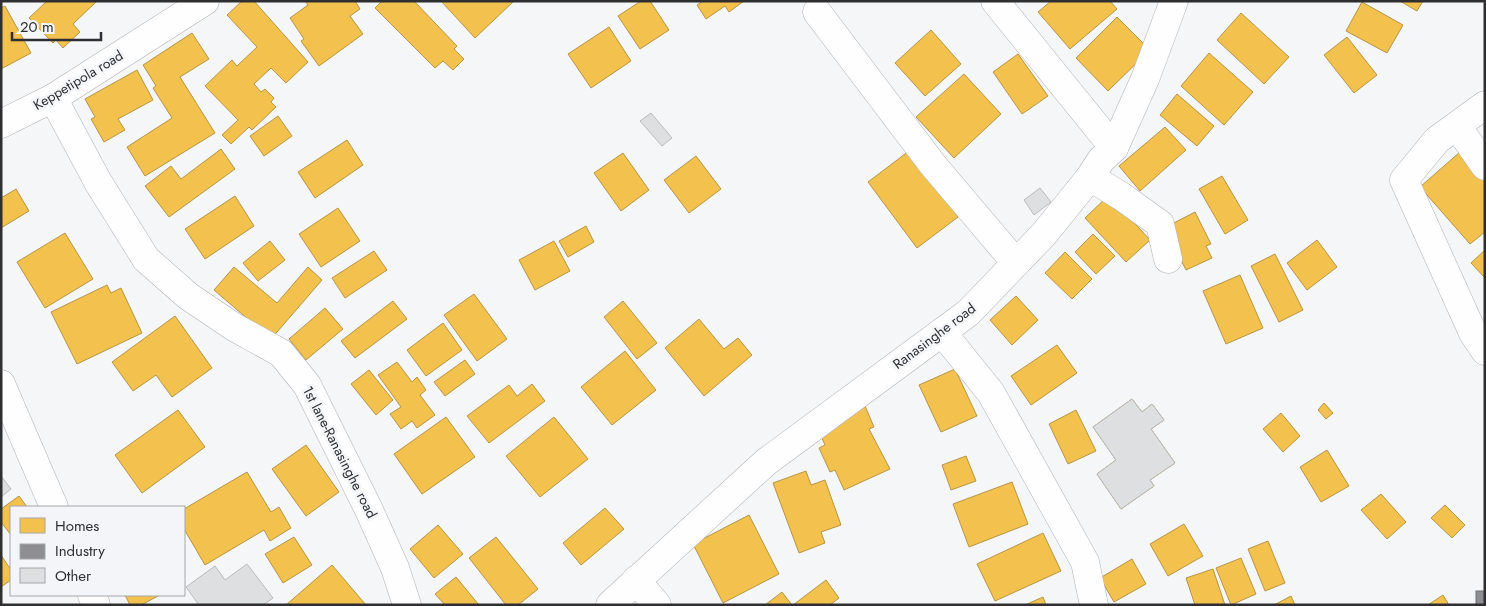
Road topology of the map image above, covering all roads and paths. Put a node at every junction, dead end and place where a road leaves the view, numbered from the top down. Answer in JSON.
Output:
{"nodes":[{"id":1,"x":205,"y":1,"type":"edge"},
{"id":2,"x":995,"y":1,"type":"edge"},
{"id":3,"x":1174,"y":1,"type":"edge"},
{"id":4,"x":817,"y":12,"type":"dead end"},
{"id":5,"x":53,"y":98,"type":"junction"},
{"id":6,"x":1485,"y":105,"type":"edge"},
{"id":7,"x":1,"y":124,"type":"edge"},
{"id":8,"x":1457,"y":126,"type":"junction"},
{"id":9,"x":1114,"y":148,"type":"junction"},
{"id":10,"x":1485,"y":166,"type":"edge"},
{"id":11,"x":1090,"y":177,"type":"junction"},
{"id":12,"x":1168,"y":259,"type":"dead end"},
{"id":13,"x":1016,"y":263,"type":"junction"},
{"id":14,"x":942,"y":332,"type":"junction"},
{"id":15,"x":1485,"y":352,"type":"edge"},
{"id":16,"x":1,"y":384,"type":"edge"},
{"id":17,"x":54,"y":506,"type":"edge"},
{"id":18,"x":636,"y":580,"type":"junction"},
{"id":19,"x":407,"y":605,"type":"edge"},
{"id":20,"x":610,"y":605,"type":"edge"},
{"id":21,"x":657,"y":605,"type":"edge"},
{"id":22,"x":1094,"y":605,"type":"edge"}],
"edges":[{"from":1,"to":5,"type":"street","name":"Keppetipola road"},
{"from":2,"to":9,"type":"street"},
{"from":3,"to":9,"type":"street","name":"Ranasinghe road"},
{"from":4,"to":13,"type":"street"},
{"from":5,"to":7,"type":"street","name":"Keppetipola road"},
{"from":5,"to":19,"type":"street","name":"1st lane-Ranasinghe road"},
{"from":6,"to":8,"type":"street"},
{"from":8,"to":10,"type":"street"},
{"from":8,"to":15,"type":"street"},
{"from":9,"to":11,"type":"street","name":"Ranasinghe road"},
{"from":11,"to":12,"type":"street"},
{"from":11,"to":13,"type":"street","name":"Ranasinghe road"},
{"from":13,"to":14,"type":"street","name":"Ranasinghe road"},
{"from":14,"to":18,"type":"street","name":"Ranasinghe road"},
{"from":14,"to":22,"type":"street"},
{"from":16,"to":17,"type":"street"},
{"from":18,"to":20,"type":"street","name":"Ranasinghe road"},
{"from":18,"to":21,"type":"street"}]}
